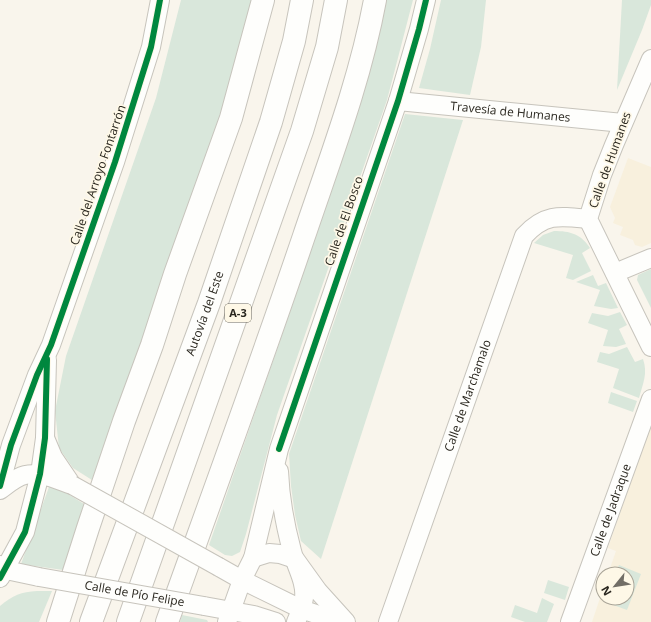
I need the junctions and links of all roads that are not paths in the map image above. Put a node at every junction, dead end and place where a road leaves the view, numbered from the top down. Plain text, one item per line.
1 (160, 0) edge
2 (263, 0) edge
3 (302, 0) edge
4 (336, 0) edge
5 (375, 0) edge
6 (426, 0) edge
7 (651, 59) edge
8 (398, 101) junction
9 (622, 123) junction
10 (588, 219) junction
11 (651, 258) edge
12 (615, 273) junction
13 (651, 347) edge
14 (47, 356) junction
15 (651, 399) edge
16 (44, 438) junction
17 (279, 449) junction
18 (40, 474) junction
19 (72, 485) junction
20 (0, 486) edge
21 (0, 490) edge
22 (88, 528) junction
23 (253, 558) junction
24 (295, 560) junction
25 (2, 571) edge
26 (39, 576) junction
27 (242, 580) junction
28 (0, 588) edge
29 (229, 616) edge
30 (299, 616) edge
31 (50, 622) edge
32 (58, 622) edge
33 (91, 622) edge
34 (128, 622) edge
35 (167, 622) edge
36 (276, 622) edge
37 (340, 622) edge
38 (346, 622) edge
39 (388, 622) edge
40 (570, 622) edge

1 - 14 street, Calle del Arroyo Fontarrón
2 - 22 highway
3 - 33 highway, Autovía del Este / A-3
4 - 34 highway, A-3
5 - 35 highway
6 - 8 street, Calle de El Bosco
7 - 9 street, Calle de Humanes
8 - 9 street, Travesía de Humanes
8 - 17 street, Calle de El Bosco
9 - 10 street, Calle de Humanes
10 - 12 street, Calle de Humanes
10 - 39 street, Calle de Marchamalo
11 - 12 street
12 - 13 street, Calle de Humanes
14 - 16 street, Calle del Arroyo Fontarrón
14 - 20 street, Calle del Arroyo Fontarrón
15 - 40 street, Calle de Jadraque
16 - 18 street, Calle del Arroyo Fontarrón
16 - 19 street, Calle del Arroyo Fontarrón
17 - 23 street, Calle de El Bosco
17 - 24 street, Calle de El Bosco
18 - 19 street
18 - 21 street
18 - 25 street, Calle del Arroyo Fontarrón
19 - 27 street, bridge
22 - 31 highway
22 - 32 highway
23 - 24 street
23 - 27 street
24 - 30 street
24 - 38 street
25 - 26 street, Calle del Arroyo Fontarrón
26 - 28 street
26 - 29 street, Calle de Pío Felipe, bridge
27 - 29 street
27 - 30 street
29 - 36 street, Calle de Pío Felipe
30 - 37 street

